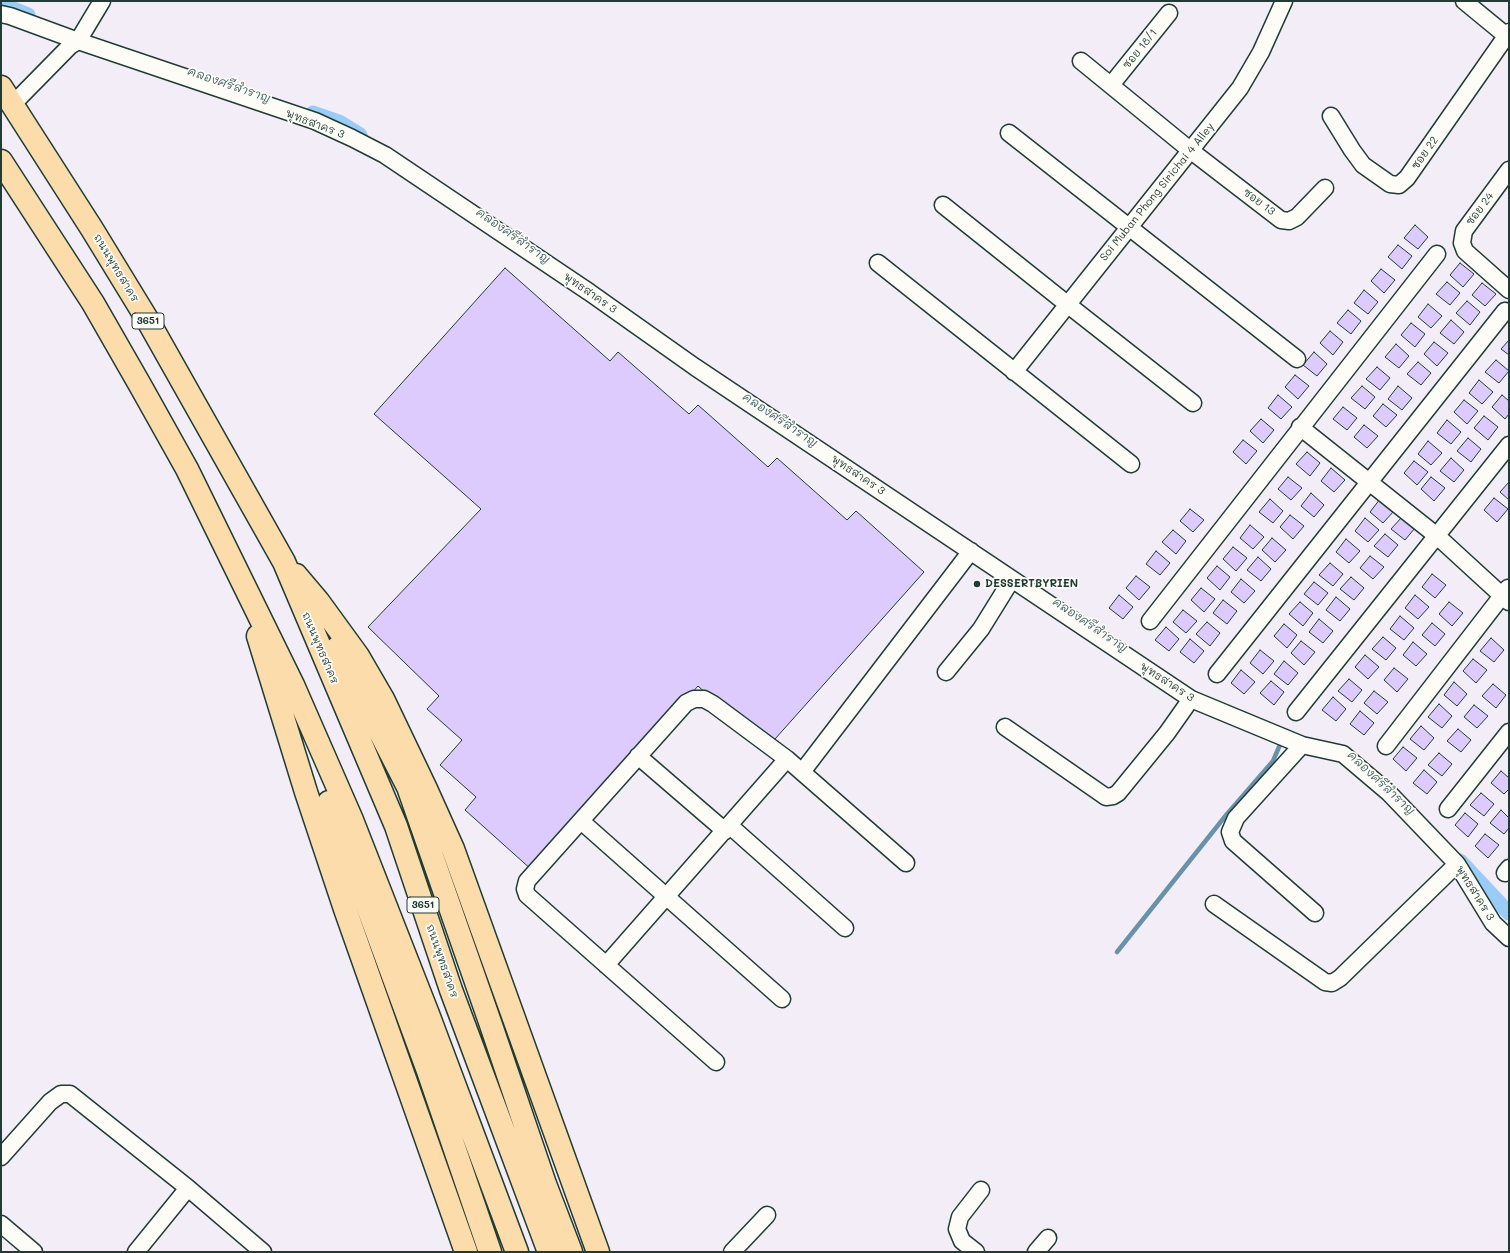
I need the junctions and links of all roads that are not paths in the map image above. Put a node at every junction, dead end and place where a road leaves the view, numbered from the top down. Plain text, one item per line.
1 (1283, 1) edge
2 (1464, 1) edge
3 (99, 5) edge
4 (1169, 13) dead end
5 (1, 14) edge
6 (1508, 35) edge
7 (78, 40) junction
8 (1081, 61) dead end
9 (1110, 85) junction
10 (1, 87) edge
11 (13, 104) junction
12 (1331, 116) dead end
13 (1009, 133) dead end
14 (1190, 150) junction
15 (1, 160) edge
16 (1509, 170) edge
17 (1325, 188) dead end
18 (943, 205) dead end
19 (1128, 228) junction
20 (1437, 254) dead end
21 (878, 263) dead end
22 (1509, 290) edge
23 (1067, 304) junction
24 (1505, 311) dead end
25 (1297, 359) dead end
26 (1014, 372) junction
27 (1193, 403) dead end
28 (1300, 427) junction
29 (1509, 445) edge
30 (1131, 464) dead end
31 (1370, 482) junction
32 (1437, 536) junction
33 (971, 551) junction
34 (284, 562) junction
35 (242, 579) junction
36 (1012, 579) junction
37 (1507, 595) edge
38 (1150, 621) dead end
39 (946, 672) dead end
40 (1217, 674) dead end
41 (1191, 699) junction
42 (1296, 712) dead end
43 (1005, 726) dead end
44 (1509, 732) edge
45 (1302, 745) junction
46 (1386, 746) dead end
47 (638, 756) junction
48 (787, 759) junction
49 (802, 772) junction
50 (1448, 809) dead end
51 (581, 821) junction
52 (727, 828) junction
53 (906, 863) dead end
54 (1457, 864) junction
55 (667, 896) junction
56 (1214, 904) dead end
57 (1315, 913) dead end
58 (845, 928) dead end
59 (1509, 938) edge
60 (606, 965) junction
61 (782, 999) dead end
62 (716, 1062) dead end
63 (1, 1157) edge
64 (188, 1188) junction
65 (981, 1190) dead end
66 (767, 1215) dead end
67 (1, 1224) edge
68 (1048, 1238) dead end
69 (34, 1252) edge
70 (136, 1252) edge
71 (263, 1252) edge
72 (466, 1252) edge
73 (490, 1252) edge
74 (517, 1252) edge
75 (550, 1252) edge
76 (571, 1252) edge
77 (598, 1252) edge
78 (732, 1252) edge
79 (976, 1252) edge
80 (1036, 1252) edge

1 - 14 street, Soi Muban Phong Sirichai 4 Alley
2 - 6 street
3 - 7 street
4 - 9 street, ซอย 18/1
5 - 7 street, พุทธสาคร 3
6 - 12 street, ซอย 22
7 - 11 street
7 - 33 street, พุทธสาคร 3
8 - 9 street, ซอย 13
9 - 14 street, ซอย 13
10 - 11 main road, ถนนพุทธสาคร / 3651
11 - 34 main road, ถนนพุทธสาคร / 3651
13 - 19 street
14 - 17 street, ซอย 13
14 - 19 street, Soi Muban Phong Sirichai 4 Alley
15 - 35 main road
16 - 22 street, ซอย 24
18 - 23 street
19 - 23 street, Soi Muban Phong Sirichai 4 Alley
19 - 25 street
20 - 28 street
21 - 26 street
23 - 26 street, Soi Muban Phong Sirichai 4 Alley
23 - 27 street
24 - 31 street
26 - 30 street
28 - 31 street
28 - 38 street
29 - 32 street
31 - 32 street
31 - 40 street
32 - 37 street
32 - 42 street
33 - 36 street, พุทธสาคร 3
33 - 49 street
34 - 75 main road, ถนนพุทธสาคร / 3651
34 - 76 main road
34 - 77 main road
35 - 72 main road
35 - 73 main road
35 - 74 main road
36 - 39 street
36 - 41 street, พุทธสาคร 3
37 - 46 street
41 - 43 street
41 - 45 street, พุทธสาคร 3
44 - 50 street
45 - 54 street, พุทธสาคร 3
45 - 57 street
47 - 48 street
47 - 51 street
47 - 52 street
48 - 49 street
48 - 52 street
49 - 53 street
51 - 55 street
51 - 60 street
52 - 55 street
52 - 58 street
54 - 56 street
54 - 59 street, พุทธสาคร 3
55 - 60 street
55 - 61 street
60 - 62 street
63 - 64 street
64 - 70 street
64 - 71 street
65 - 79 street
66 - 78 street
67 - 69 street
68 - 80 street

